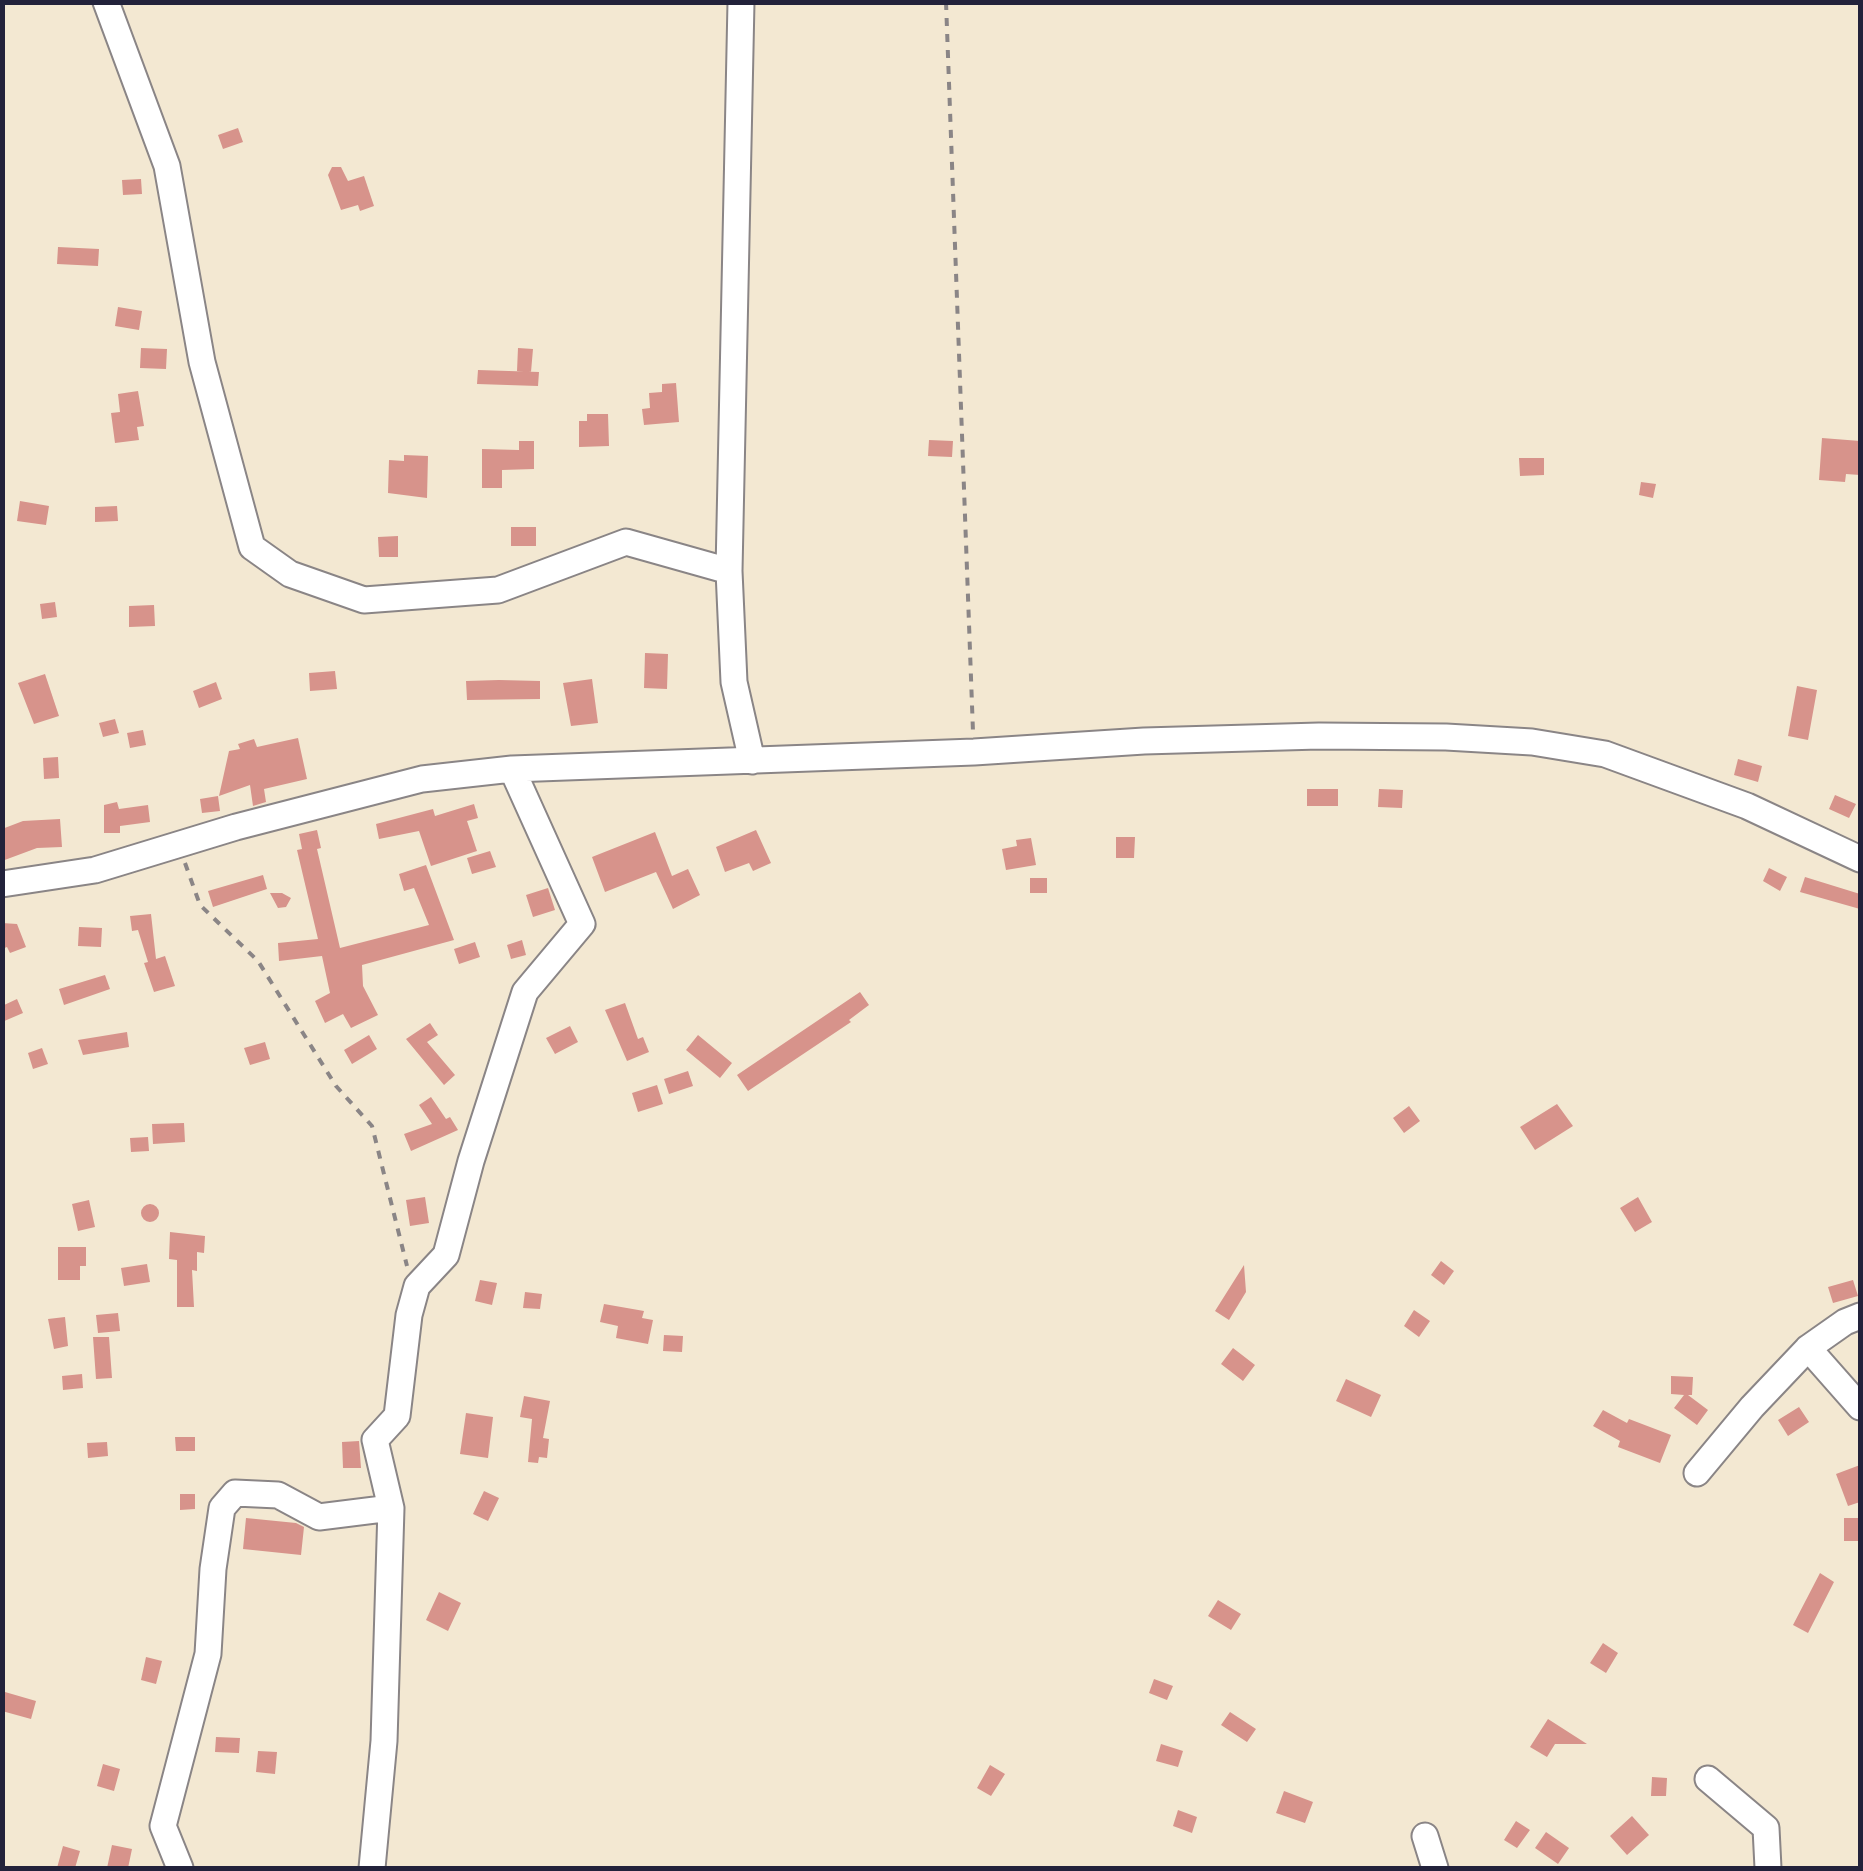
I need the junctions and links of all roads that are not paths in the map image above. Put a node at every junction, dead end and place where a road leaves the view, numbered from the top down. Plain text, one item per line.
1 (106, 2) edge
2 (741, 2) edge
3 (729, 571) junction
4 (752, 762) junction
5 (512, 770) junction
6 (1860, 858) edge
7 (14, 883) edge
8 (2, 897) edge
9 (1860, 1316) edge
10 (1808, 1348) junction
11 (1860, 1406) edge
12 (1697, 1473) dead end
13 (391, 1508) junction
14 (1708, 1779) dead end
15 (1425, 1836) dead end
16 (180, 1868) edge
17 (372, 1868) edge
18 (1435, 1868) edge
19 (1768, 1868) edge

1 - 3 street
2 - 3 street
3 - 4 street
4 - 5 street
4 - 6 street
5 - 7 street
5 - 13 street
7 - 8 street
9 - 10 street
10 - 11 street
10 - 12 street
13 - 16 street
13 - 17 street
14 - 19 street
15 - 18 street

